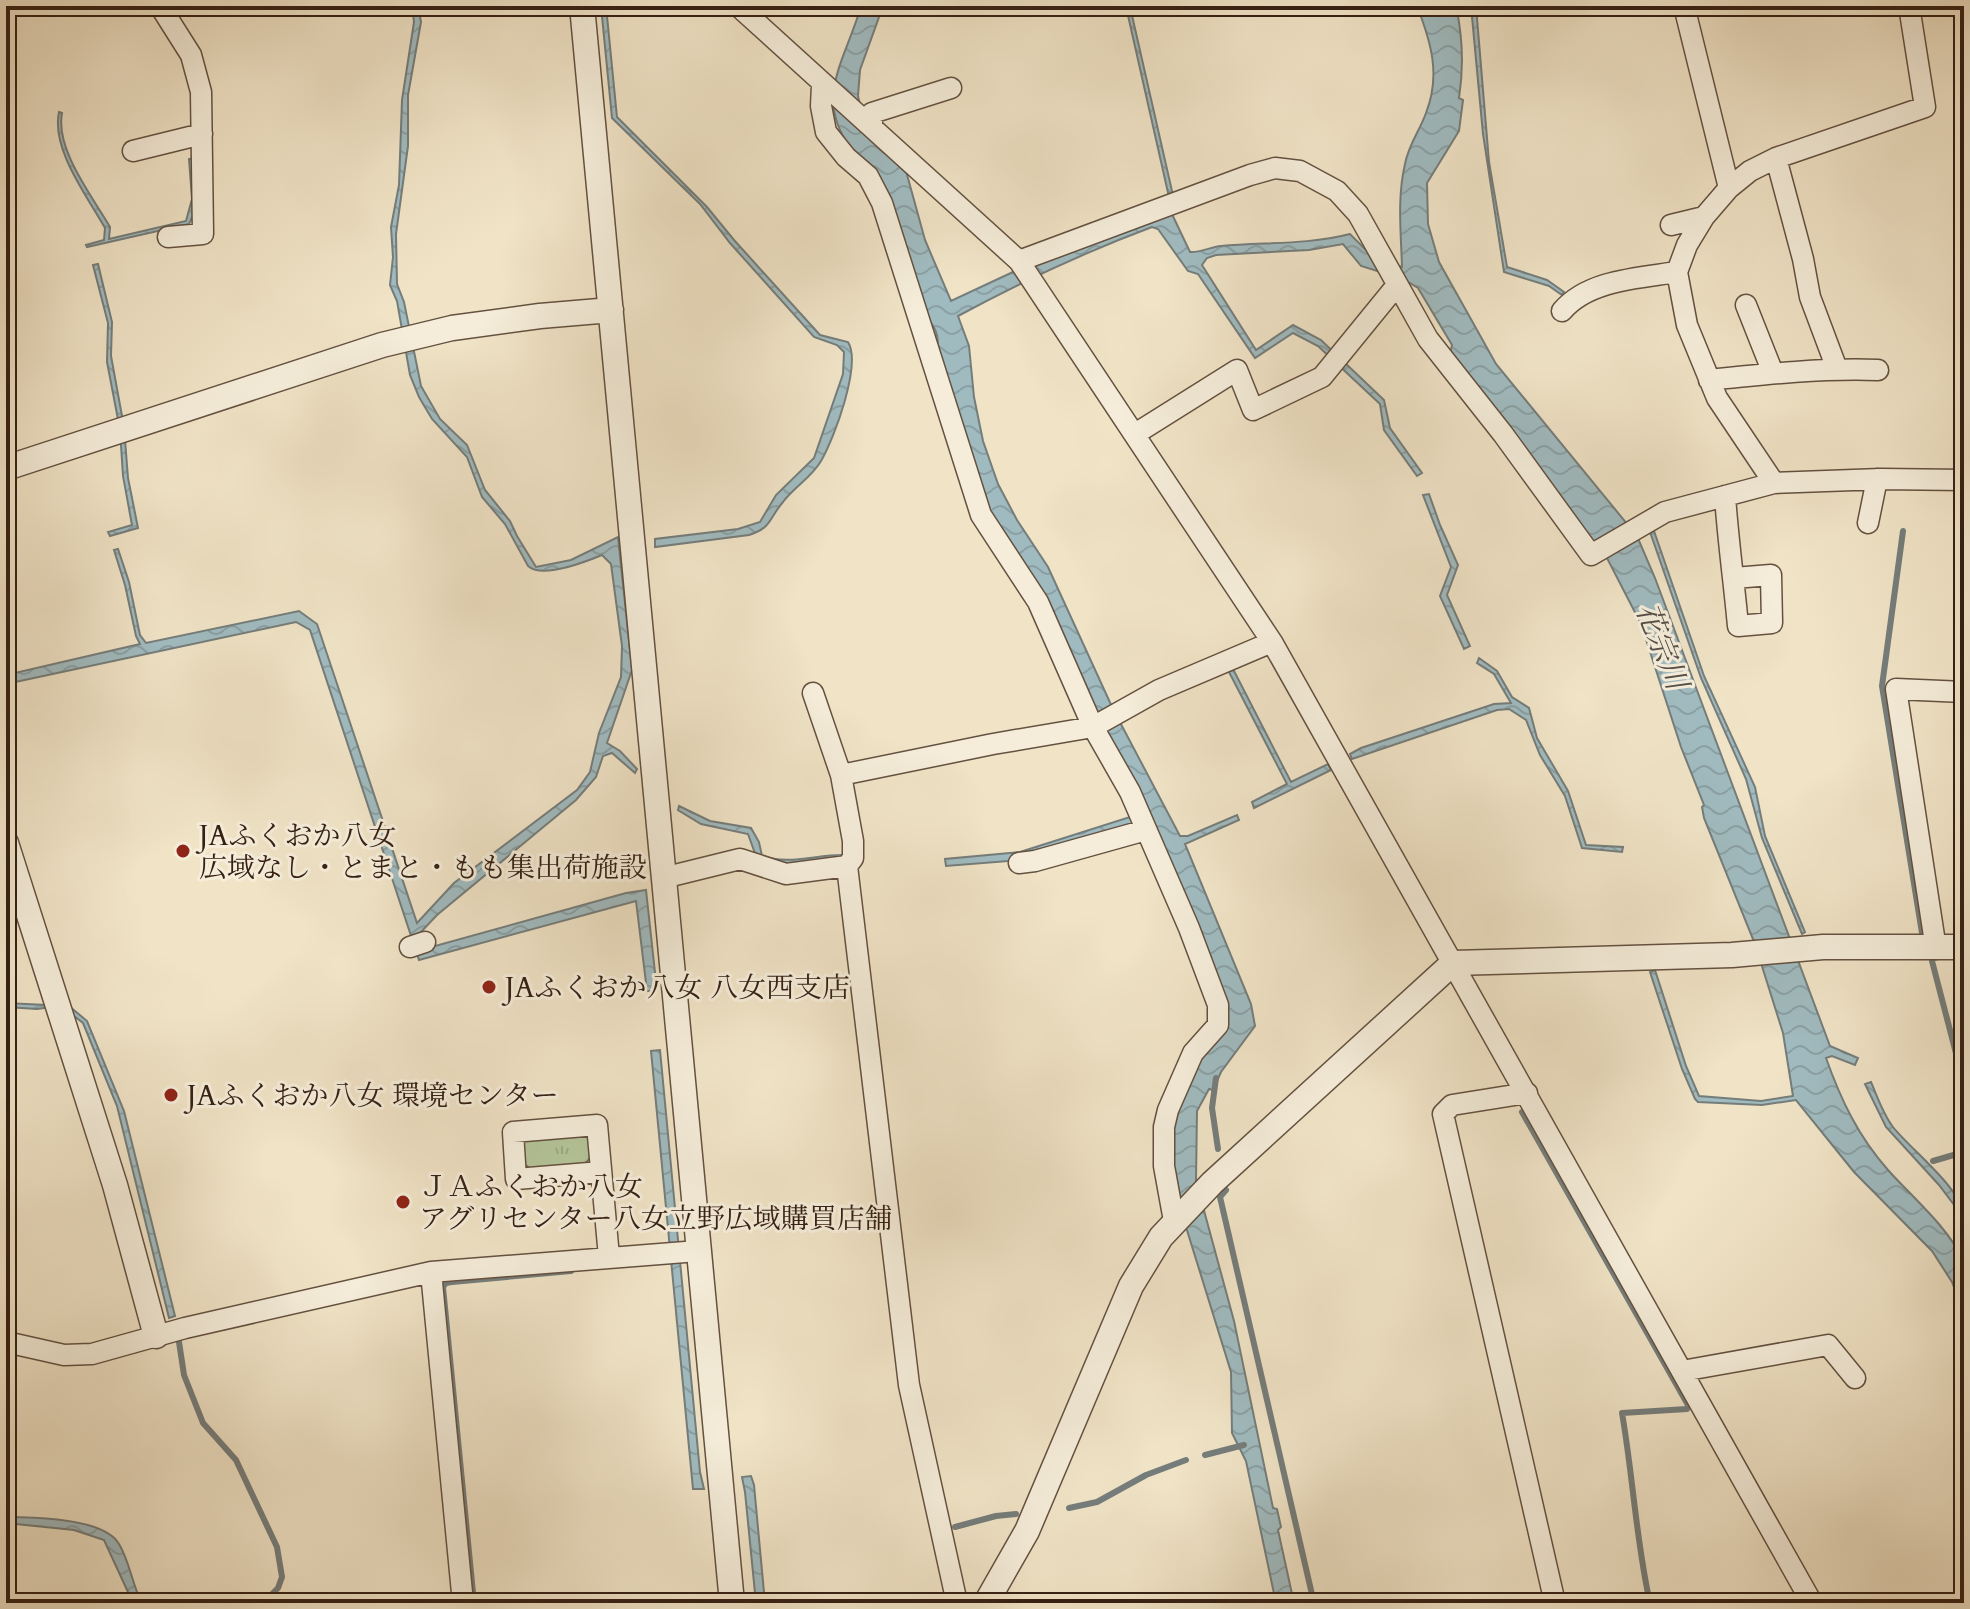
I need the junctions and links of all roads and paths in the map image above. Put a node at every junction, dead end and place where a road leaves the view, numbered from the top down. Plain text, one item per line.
1 (160, 6) edge
2 (582, 6) edge
3 (738, 6) edge
4 (1684, 6) edge
5 (1909, 6) edge
6 (822, 85) junction
7 (951, 88) dead end
8 (869, 124) junction
9 (193, 136) junction
10 (133, 151) dead end
11 (1776, 158) junction
12 (1729, 188) junction
13 (1704, 217) junction
14 (1671, 225) dead end
15 (168, 237) dead end
16 (1019, 261) junction
17 (1677, 272) junction
18 (1397, 285) junction
19 (1746, 305) dead end
20 (611, 310) junction
21 (1562, 311) dead end
22 (1837, 369) junction
23 (1878, 370) dead end
24 (1773, 373) junction
25 (1709, 380) junction
26 (1135, 434) junction
27 (6, 468) edge
28 (1877, 479) junction
29 (1964, 480) edge
30 (1774, 483) junction
31 (1725, 496) junction
32 (1868, 523) dead end
33 (1734, 578) dead end
34 (1272, 642) junction
35 (1964, 692) edge
36 (813, 693) dead end
37 (1093, 727) junction
38 (841, 775) junction
39 (1146, 830) junction
40 (6, 843) edge
41 (1019, 863) dead end
42 (847, 866) junction
43 (663, 878) junction
44 (1964, 947) edge
45 (1936, 949) junction
46 (1453, 963) junction
47 (1527, 1093) junction
48 (601, 1172) junction
49 (1174, 1221) junction
50 (698, 1251) junction
51 (609, 1257) junction
52 (431, 1272) junction
53 (156, 1336) junction
54 (6, 1342) edge
55 (1682, 1371) junction
56 (1855, 1378) dead end
57 (463, 1603) edge
58 (732, 1603) edge
59 (957, 1603) edge
60 (986, 1603) edge
61 (1555, 1603) edge
62 (1812, 1603) edge

1 - 9 street
2 - 20 street
3 - 6 street
4 - 12 street
5 - 11 street
6 - 8 street
6 - 37 street
7 - 8 street
8 - 16 street
9 - 10 street
9 - 15 street
11 - 12 street
11 - 22 street
12 - 13 street
13 - 14 street
13 - 17 street
16 - 18 street
16 - 26 street
17 - 21 street
17 - 25 street
18 - 26 street
18 - 31 street
19 - 24 street
20 - 27 street
20 - 43 street
22 - 23 street
22 - 24 street
24 - 25 street
25 - 30 street
26 - 34 street
28 - 29 street
28 - 30 street
28 - 32 street
30 - 31 street
31 - 33 street
34 - 37 street
34 - 46 street
35 - 45 street
36 - 38 street
37 - 38 street
37 - 39 street
38 - 42 street
39 - 41 street
39 - 49 street
40 - 53 street
42 - 43 street
42 - 59 street
43 - 50 street
44 - 45 street
45 - 46 street
46 - 47 street
46 - 49 street
47 - 55 street
47 - 61 street
48 - 48 street
48 - 51 street
49 - 60 street
50 - 51 street
50 - 58 street
51 - 52 street
52 - 53 street
52 - 57 street
53 - 54 street
55 - 56 street
55 - 62 street

